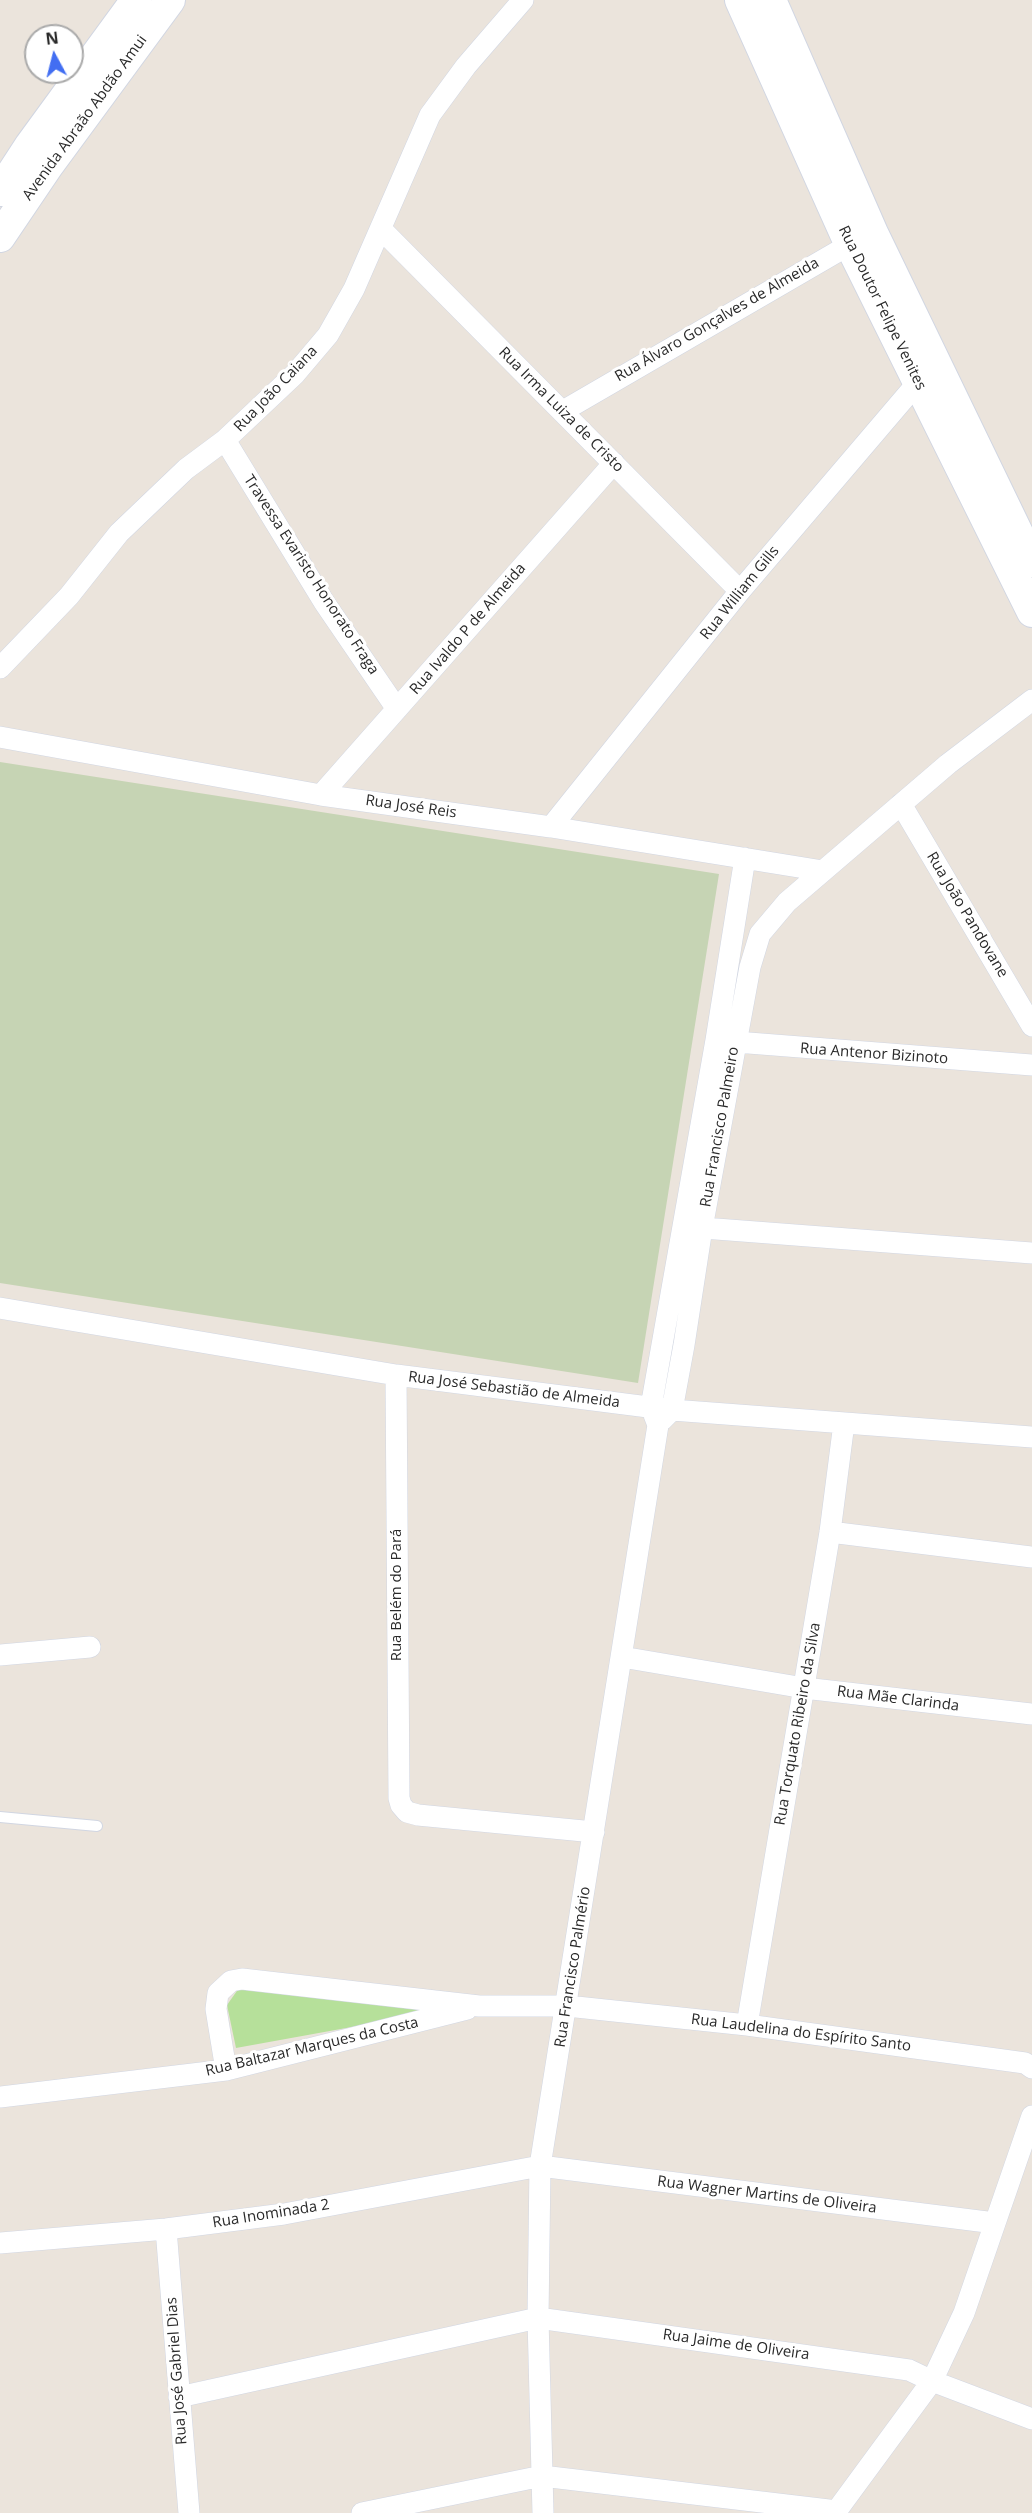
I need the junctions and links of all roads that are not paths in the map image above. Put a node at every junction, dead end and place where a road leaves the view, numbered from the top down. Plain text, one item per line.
1 (136, 0) edge
2 (170, 0) edge
3 (523, 0) edge
4 (740, 0) edge
5 (771, 0) edge
6 (0, 191) edge
7 (381, 229) junction
8 (0, 237) edge
9 (861, 238) junction
10 (926, 372) junction
11 (563, 411) junction
12 (225, 440) junction
13 (614, 463) junction
14 (1032, 562) edge
15 (740, 591) junction
16 (1032, 612) edge
17 (0, 668) edge
18 (1032, 700) edge
19 (397, 709) junction
20 (0, 737) edge
21 (321, 795) junction
22 (901, 804) junction
23 (551, 827) junction
24 (746, 858) junction
25 (823, 871) junction
26 (735, 927) junction
27 (760, 934) junction
28 (1032, 1026) edge
29 (726, 1042) junction
30 (1032, 1065) edge
31 (693, 1227) junction
32 (1032, 1253) edge
33 (0, 1308) edge
34 (396, 1374) junction
35 (660, 1414) junction
36 (844, 1423) junction
37 (1032, 1437) edge
38 (830, 1532) junction
39 (1032, 1557) edge
40 (90, 1647) dead end
41 (0, 1655) edge
42 (622, 1657) junction
43 (804, 1688) junction
44 (1032, 1714) edge
45 (0, 1817) edge
46 (97, 1826) dead end
47 (594, 1832) junction
48 (479, 2006) junction
49 (567, 2006) junction
50 (747, 2025) junction
51 (1032, 2068) edge
52 (226, 2070) junction
53 (0, 2097) edge
54 (1032, 2116) edge
55 (540, 2166) junction
56 (995, 2223) junction
57 (166, 2229) junction
58 (0, 2243) edge
59 (538, 2318) junction
60 (932, 2381) junction
61 (179, 2397) junction
62 (1032, 2419) edge
63 (542, 2476) junction
64 (836, 2512) edge
65 (189, 2513) edge
66 (362, 2513) edge
67 (543, 2513) edge

1 - 6 street, Avenida Abraão Abdão Amui
2 - 8 street, Avenida Abraão Abdão Amui
3 - 7 street, Rua João Caiana
4 - 9 street, Rua Doutor Felipe Venites
5 - 9 street, Rua Doutor Felipe Venites
7 - 11 street, Rua Irma Luiza de Cristo
7 - 12 street, Rua João Caiana
9 - 10 street, Rua Doutor Felipe Venites
9 - 11 street, Rua Álvaro Gonçalves de Almeida
10 - 14 street, Rua Doutor Felipe Venites
10 - 15 street, Rua William Gills
10 - 16 street, Rua Doutor Felipe Venites
11 - 13 street, Rua Irma Luiza de Cristo
12 - 17 street, Rua João Caiana
12 - 19 street, Travessa Evaristo Honorato Fraga
13 - 15 street, Rua Irma Luiza de Cristo
13 - 19 street, Rua Ivaldo P de Almeida
15 - 23 street, Rua William Gills
18 - 22 street, Rua Francisco Palmeiro
19 - 21 street, Rua Ivaldo P de Almeida
20 - 21 street, Rua José Reis
21 - 23 street, Rua José Reis
22 - 25 street, Rua Francisco Palmeiro
22 - 28 street, Rua João Pandovane
23 - 24 street, Rua José Reis
24 - 25 street, Rua José Reis
24 - 26 street, Rua Francisco Palmeiro
25 - 27 street, Rua Francisco Palmeiro
26 - 27 street
26 - 29 street, Rua Francisco Palmeiro
27 - 29 street, Rua Francisco Palmeiro
29 - 30 street, Rua Antenor Bizinoto
29 - 31 street, Rua Francisco Palmeiro
31 - 32 street
31 - 35 street, Rua Francisco Palmeiro
33 - 34 street, Rua José Sebastião de Almeida
34 - 35 street, Rua José Sebastião de Almeida
34 - 47 street, Rua Belém do Pará
35 - 36 street, Rua José Sebastião de Almeida
35 - 42 street, Rua Francisco Palmério
36 - 37 street, Rua José Sebastião de Almeida
36 - 38 street, Rua Torquato Ribeiro da Silva
38 - 39 street
38 - 43 street, Rua Torquato Ribeiro da Silva
40 - 41 street
42 - 43 street, Rua Mãe Clarinda
42 - 47 street, Rua Francisco Palmério
43 - 44 street, Rua Mãe Clarinda
43 - 50 street, Rua Torquato Ribeiro da Silva
45 - 46 lane
47 - 49 street, Rua Francisco Palmério
48 - 49 street, Rua Laudelina do Espírito Santo
48 - 52 street, Rua Baltazar Marques da Costa
48 - 52 street
49 - 50 street, Rua Laudelina do Espírito Santo
49 - 55 street, Rua Francisco Palmério
50 - 51 street, Rua Laudelina do Espírito Santo
52 - 53 street, Rua Baltazar Marques da Costa
54 - 56 street
55 - 56 street, Rua Wagner Martins de Oliveira
55 - 57 street, Rua Inominada 2
55 - 59 street, Rua Francisco Palmério
56 - 60 street
57 - 58 street, Rua Inominada 2
57 - 61 street, Rua José Gabriel Dias
59 - 60 street, Rua Jaime de Oliveira
59 - 61 street
59 - 63 street, Rua Francisco Palmério
60 - 62 street, Rua Jaime de Oliveira
60 - 64 street
61 - 65 street, Rua José Gabriel Dias
63 - 64 street
63 - 66 street
63 - 67 street, Rua Francisco Palmério

